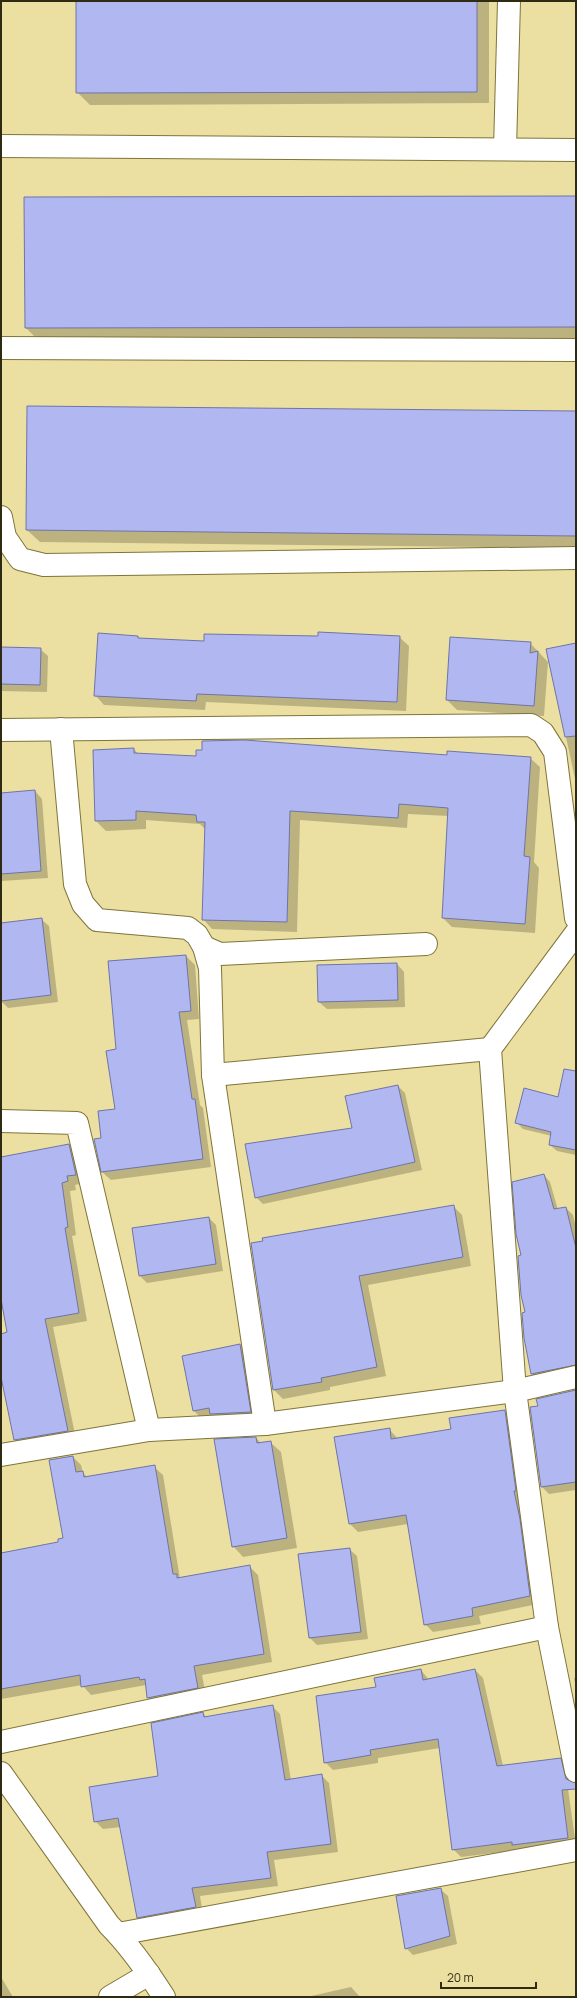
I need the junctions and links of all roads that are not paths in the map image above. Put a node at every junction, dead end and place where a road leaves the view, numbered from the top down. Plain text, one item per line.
1 (509, 1) edge
2 (1, 146) edge
3 (505, 149) junction
4 (576, 150) edge
5 (1, 348) edge
6 (576, 350) edge
7 (1, 517) edge
8 (576, 558) edge
9 (61, 729) junction
10 (1, 730) edge
11 (576, 918) edge
12 (576, 933) edge
13 (426, 944) dead end
14 (204, 947) junction
15 (490, 1049) junction
16 (213, 1075) junction
17 (1, 1121) edge
18 (576, 1377) edge
19 (516, 1391) junction
20 (264, 1424) junction
21 (149, 1430) junction
22 (1, 1455) edge
23 (547, 1627) junction
24 (1, 1742) edge
25 (576, 1771) edge
26 (1, 1773) edge
27 (576, 1850) edge
28 (118, 1934) junction
29 (149, 1974) junction
30 (110, 1997) edge
31 (164, 1997) edge

1 - 3 street
2 - 3 street
3 - 4 street
5 - 6 street
7 - 8 street
9 - 10 street
9 - 11 street
9 - 14 street
12 - 15 street
13 - 14 street
14 - 16 street
15 - 16 street
15 - 19 street
16 - 20 street
17 - 21 street
18 - 19 street
19 - 20 street
19 - 23 street
20 - 21 street
21 - 22 street
23 - 24 street
23 - 25 street
26 - 28 street
27 - 28 street
28 - 29 street
29 - 30 street
29 - 31 street

